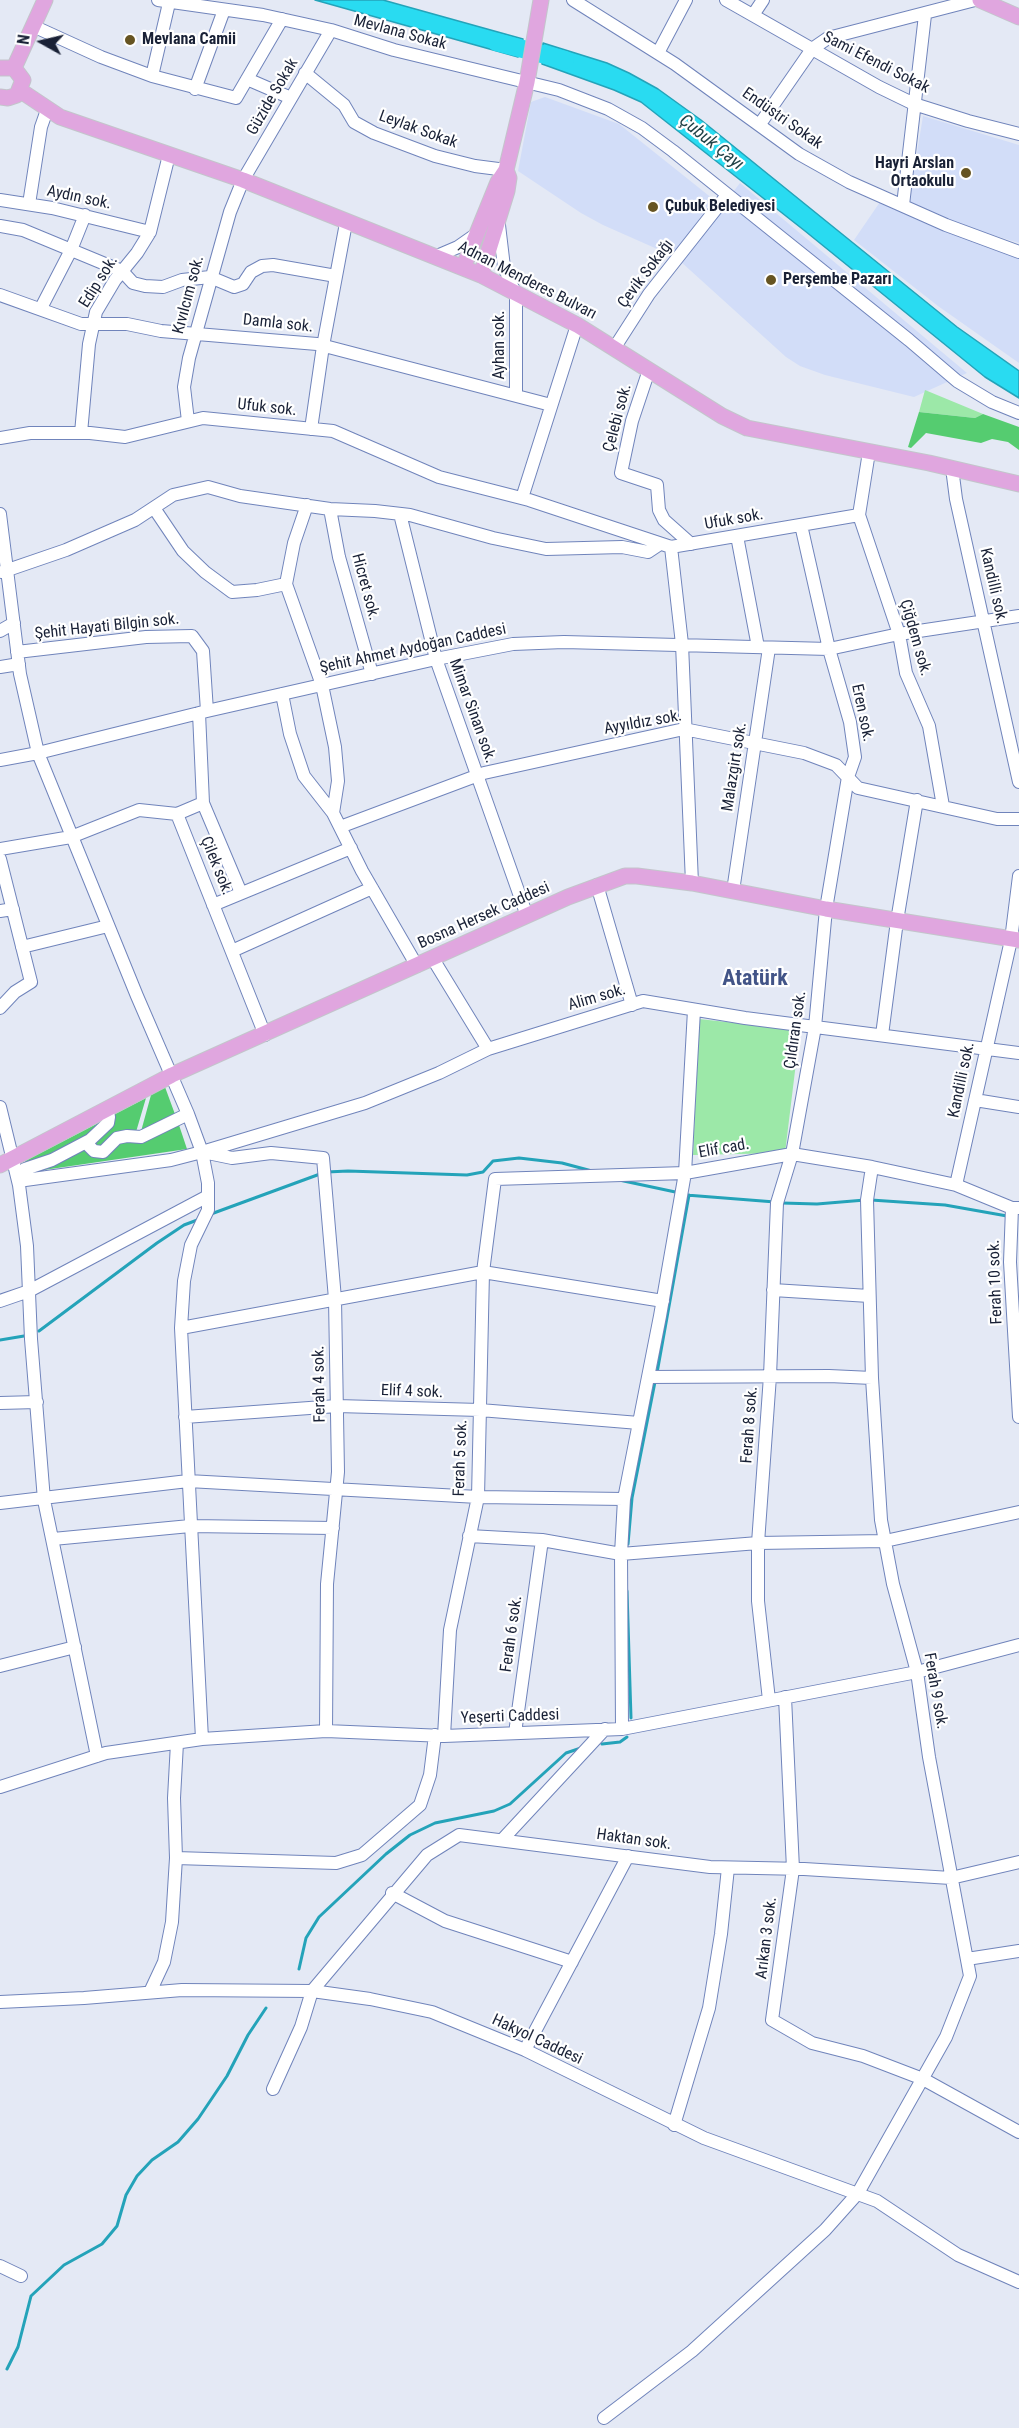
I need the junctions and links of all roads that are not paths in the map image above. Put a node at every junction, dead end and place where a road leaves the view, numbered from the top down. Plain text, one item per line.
1 (45, 0) edge
2 (541, 0) edge
3 (573, 0) edge
4 (686, 0) edge
5 (726, 0) edge
6 (763, 0) edge
7 (975, 0) edge
8 (980, 0) edge
9 (163, 1) edge
10 (224, 10) junction
11 (753, 15) junction
12 (925, 15) junction
13 (1019, 17) edge
14 (282, 19) junction
15 (33, 26) junction
16 (331, 30) junction
17 (812, 48) junction
18 (658, 53) junction
19 (7, 68) edge
20 (305, 73) junction
21 (152, 76) junction
22 (247, 79) junction
23 (527, 82) junction
24 (195, 89) junction
25 (21, 91) junction
26 (0, 97) edge
27 (291, 98) junction
28 (914, 104) junction
29 (47, 110) junction
30 (760, 124) junction
31 (1019, 134) edge
32 (169, 155) junction
33 (506, 170) junction
34 (243, 180) junction
35 (727, 195) junction
36 (0, 200) edge
37 (29, 204) junction
38 (903, 206) junction
39 (85, 215) junction
40 (498, 222) junction
41 (346, 223) junction
42 (0, 226) edge
43 (150, 232) junction
44 (478, 233) junction
45 (72, 250) junction
46 (1019, 252) edge
47 (437, 256) junction
48 (464, 268) junction
49 (122, 271) junction
50 (481, 275) junction
51 (336, 276) junction
52 (210, 278) junction
53 (0, 295) edge
54 (516, 295) junction
55 (41, 308) junction
56 (93, 324) junction
57 (577, 325) junction
58 (195, 334) junction
59 (323, 346) junction
60 (615, 347) junction
61 (649, 370) junction
62 (516, 395) junction
63 (551, 405) junction
64 (1019, 413) edge
65 (188, 421) junction
66 (311, 429) junction
67 (81, 433) junction
68 (0, 438) edge
69 (869, 452) junction
70 (952, 468) junction
71 (1019, 484) edge
72 (522, 498) junction
73 (307, 506) junction
74 (154, 508) junction
75 (330, 509) junction
76 (0, 514) edge
77 (400, 514) junction
78 (860, 515) junction
79 (801, 525) junction
80 (736, 536) junction
81 (690, 544) junction
82 (665, 546) junction
83 (4, 572) edge
84 (286, 584) junction
85 (1019, 616) edge
86 (984, 621) junction
87 (14, 623) junction
88 (0, 631) edge
89 (898, 634) junction
90 (682, 644) junction
91 (764, 648) junction
92 (829, 649) junction
93 (18, 658) junction
94 (436, 659) junction
95 (0, 668) edge
96 (372, 674) junction
97 (322, 685) junction
98 (282, 694) junction
99 (203, 712) junction
100 (684, 729) junction
101 (755, 743) junction
102 (38, 753) junction
103 (0, 760) edge
104 (477, 776) junction
105 (848, 777) junction
106 (1019, 782) edge
107 (917, 800) junction
108 (203, 803) junction
109 (943, 806) junction
110 (333, 813) junction
111 (177, 814) junction
112 (1019, 819) edge
113 (340, 827) junction
114 (71, 837) junction
115 (351, 848) junction
116 (0, 849) edge
117 (0, 859) edge
118 (1019, 876) edge
119 (693, 883) junction
120 (597, 885) junction
121 (372, 888) junction
122 (733, 891) junction
123 (241, 893) junction
124 (213, 905) junction
125 (826, 909) junction
126 (6, 910) edge
127 (527, 916) junction
128 (897, 921) junction
129 (108, 926) junction
130 (1015, 940) edge
131 (22, 947) junction
132 (232, 951) junction
133 (433, 958) junction
134 (417, 966) junction
135 (632, 1005) junction
136 (0, 1008) edge
137 (694, 1010) junction
138 (815, 1027) junction
139 (265, 1035) junction
140 (882, 1035) junction
141 (986, 1047) junction
142 (488, 1050) junction
143 (1019, 1053) edge
144 (172, 1075) junction
145 (975, 1100) junction
146 (0, 1107) edge
147 (1019, 1107) edge
148 (107, 1109) junction
149 (188, 1114) junction
150 (86, 1143) junction
151 (202, 1152) junction
152 (792, 1154) junction
153 (7, 1161) edge
154 (872, 1167) junction
155 (685, 1173) junction
156 (495, 1179) joint
157 (22, 1180) junction
158 (956, 1185) junction
159 (208, 1196) junction
160 (1016, 1208) edge
161 (1015, 1231) edge
162 (483, 1272) junction
163 (773, 1290) junction
164 (29, 1291) junction
165 (869, 1296) junction
166 (335, 1299) junction
167 (0, 1301) edge
168 (663, 1301) junction
169 (181, 1328) junction
170 (1017, 1337) edge
171 (770, 1376) junction
172 (648, 1377) junction
173 (872, 1378) junction
174 (37, 1402) junction
175 (0, 1403) edge
176 (337, 1406) junction
177 (480, 1410) junction
178 (1019, 1416) edge
179 (185, 1417) junction
180 (639, 1423) junction
181 (188, 1481) junction
182 (337, 1489) junction
183 (478, 1497) junction
184 (624, 1499) junction
185 (44, 1500) junction
186 (0, 1503) edge
187 (1019, 1512) edge
188 (190, 1526) junction
189 (333, 1528) junction
190 (469, 1536) junction
191 (52, 1539) junction
192 (542, 1540) junction
193 (885, 1541) junction
194 (758, 1543) junction
195 (621, 1554) junction
196 (1019, 1645) edge
197 (75, 1647) junction
198 (0, 1666) edge
199 (917, 1672) junction
200 (785, 1697) junction
201 (769, 1700) junction
202 (605, 1729) junction
203 (622, 1729) junction
204 (326, 1731) junction
205 (515, 1733) junction
206 (440, 1735) junction
207 (202, 1739) junction
208 (177, 1743) junction
209 (97, 1756) junction
210 (0, 1787) edge
211 (502, 1840) junction
212 (628, 1856) junction
213 (176, 1858) junction
214 (1019, 1862) edge
215 (728, 1868) junction
216 (793, 1869) junction
217 (951, 1878) junction
218 (392, 1893) junction
219 (1019, 1951) edge
220 (967, 1959) junction
221 (572, 1962) junction
222 (312, 1991) junction
223 (150, 1992) junction
224 (0, 2002) edge
225 (525, 2050) junction
226 (922, 2079) junction
227 (273, 2089) dead end
228 (675, 2125) junction
229 (1019, 2132) edge
230 (858, 2193) junction
231 (0, 2266) edge
232 (21, 2276) dead end
233 (1019, 2282) edge
234 (604, 2418) dead end

1 - 15 main road
2 - 23 main road
3 - 18 street, Endüstri Sokak
4 - 18 street
5 - 11 street, Sami Efendi Sokak
6 - 11 street
7 - 12 street
8 - 13 main road
9 - 10 street, Mevlana Sokak
9 - 21 street
10 - 14 street, Mevlana Sokak
10 - 24 street
11 - 17 street, Sami Efendi Sokak
12 - 17 street
12 - 28 street
14 - 16 street, Mevlana Sokak
14 - 22 street
15 - 19 main road
15 - 21 street
16 - 20 street, Güzide Sokak
16 - 23 street, Mevlana Sokak
17 - 28 street, Sami Efendi Sokak
17 - 30 street
18 - 30 street, Endüstri Sokak
19 - 25 main road
20 - 27 street, Güzide Sokak
20 - 33 street, Leylak Sokak
21 - 24 street
22 - 24 street
22 - 27 street
23 - 33 main road
23 - 35 street, Mevlana Sokak
25 - 26 main road
25 - 29 main road, Adnan Menderes Bulvarı
27 - 34 street, Güzide Sokak
28 - 31 street, Sami Efendi Sokak
28 - 38 street
29 - 32 main road, Adnan Menderes Bulvarı
29 - 37 street
30 - 38 street, Endüstri Sokak
32 - 34 main road, Adnan Menderes Bulvarı
32 - 43 street, Edip sok.
33 - 40 main road
33 - 44 main road
34 - 41 main road, Adnan Menderes Bulvarı
34 - 52 street, Kıvılcım sok.
35 - 60 street, Çevik Sokağı
35 - 64 street, Mevlana Sokak
36 - 37 street, Aydın sok.
37 - 39 street, Aydın sok.
38 - 46 street, Endüstri Sokak
39 - 43 street, Aydın sok.
39 - 45 street
40 - 50 main road
40 - 54 street
41 - 47 main road, Adnan Menderes Bulvarı
41 - 51 street
42 - 45 street
43 - 49 street, Edip sok.
44 - 47 street
44 - 48 main road
45 - 49 street
45 - 55 street
47 - 48 main road, Adnan Menderes Bulvarı
48 - 50 main road, Adnan Menderes Bulvarı
49 - 52 street
49 - 56 street, Edip sok.
50 - 54 main road, Adnan Menderes Bulvarı
51 - 52 street
51 - 59 street
52 - 58 street, Kıvılcım sok.
53 - 55 street, Damla sok.
54 - 57 main road, Adnan Menderes Bulvarı
54 - 62 street, Ayhan sok.
55 - 56 street, Damla sok.
56 - 58 street, Damla sok.
56 - 67 street, Edip sok.
57 - 60 main road, Adnan Menderes Bulvarı
57 - 63 street
58 - 59 street, Damla sok.
58 - 65 street, Kıvılcım sok.
59 - 62 street, Damla sok.
59 - 66 street
60 - 61 main road, Adnan Menderes Bulvarı
61 - 69 main road, Adnan Menderes Bulvarı
61 - 81 street, Çelebi sok.
62 - 63 street, Damla sok.
63 - 72 street
65 - 66 street, Ufuk sok.
65 - 67 street, Ufuk sok.
66 - 72 street, Ufuk sok.
67 - 68 street, Ufuk sok.
69 - 70 main road, Adnan Menderes Bulvarı
69 - 78 street
70 - 71 main road, Adnan Menderes Bulvarı
70 - 86 street, Kandilli sok.
72 - 82 street, Ufuk sok.
73 - 74 street
73 - 75 street
73 - 84 street
74 - 83 street
74 - 84 street
75 - 77 street
75 - 96 street, Hicret sok.
76 - 83 street
77 - 82 street
77 - 94 street, Mimar Sinan sok.
78 - 79 street, Ufuk sok.
78 - 89 street, Çiğdem sok.
79 - 80 street, Ufuk sok.
79 - 92 street, Eren sok.
80 - 81 street, Ufuk sok.
80 - 91 street, Malazgirt sok.
81 - 82 street, Ufuk sok.
82 - 90 street
83 - 87 street
84 - 97 street
85 - 86 street, Şehit Ahmet Aydoğan Caddesi
86 - 89 street, Şehit Ahmet Aydoğan Caddesi
86 - 106 street, Kandilli sok.
87 - 88 street
87 - 93 street
89 - 92 street, Şehit Ahmet Aydoğan Caddesi
89 - 109 street, Çiğdem sok.
90 - 91 street, Şehit Ahmet Aydoğan Caddesi
90 - 94 street, Şehit Ahmet Aydoğan Caddesi
90 - 100 street
91 - 92 street, Şehit Ahmet Aydoğan Caddesi
91 - 101 street, Malazgirt sok.
92 - 105 street, Eren sok.
93 - 95 street
93 - 99 street, Şehit Hayati Bilgin sok.
93 - 102 street
94 - 96 street, Şehit Ahmet Aydoğan Caddesi
94 - 104 street, Mimar Sinan sok.
96 - 97 street, Şehit Ahmet Aydoğan Caddesi
97 - 98 street, Şehit Ahmet Aydoğan Caddesi
97 - 110 street
98 - 99 street, Şehit Ahmet Aydoğan Caddesi
98 - 110 street
99 - 102 street, Şehit Ahmet Aydoğan Caddesi
99 - 108 street
100 - 101 street, Ayyıldız sok.
100 - 104 street, Ayyıldız sok.
100 - 119 street
101 - 105 street, Ayyıldız sok.
101 - 122 street, Malazgirt sok.
102 - 103 street, Şehit Ahmet Aydoğan Caddesi
102 - 114 street
104 - 113 street, Ayyıldız sok.
104 - 127 street, Mimar Sinan sok.
105 - 107 street, Ayyıldız sok.
105 - 125 street, Eren sok.
107 - 109 street, Ayyıldız sok.
107 - 128 street
108 - 111 street
108 - 123 street
109 - 112 street, Ayyıldız sok.
110 - 113 street
111 - 114 street
111 - 124 street, Çilek sok.
113 - 115 street
114 - 116 street
114 - 129 street
115 - 121 street
115 - 123 street
117 - 126 street
118 - 130 street, Kandilli sok.
119 - 120 main road, Bosna Hersek Caddesi
119 - 122 main road, Bosna Hersek Caddesi
120 - 127 main road, Bosna Hersek Caddesi
120 - 135 street
121 - 132 street
121 - 134 street
122 - 125 main road, Bosna Hersek Caddesi
123 - 124 street
124 - 132 street, Çilek sok.
125 - 128 main road, Bosna Hersek Caddesi
125 - 138 street, Çıldıran sok.
126 - 131 street
127 - 133 main road, Bosna Hersek Caddesi
128 - 130 main road, Bosna Hersek Caddesi
128 - 140 street
129 - 131 street
129 - 144 street
130 - 141 street, Kandilli sok.
131 - 136 street
132 - 139 street, Çilek sok.
133 - 134 main road, Bosna Hersek Caddesi
133 - 142 street
134 - 139 main road, Bosna Hersek Caddesi
135 - 137 street, Alim sok.
135 - 142 street, Alim sok.
137 - 138 street, Alim sok.
137 - 155 street
138 - 140 street, Alim sok.
138 - 152 street, Çıldıran sok.
139 - 144 main road, Bosna Hersek Caddesi
140 - 141 street, Alim sok.
141 - 143 street, Alim sok.
141 - 145 street, Kandilli sok.
142 - 151 street, Alim sok.
144 - 148 main road, Bosna Hersek Caddesi
144 - 149 street
145 - 147 street
145 - 158 street, Kandilli sok.
146 - 153 street
148 - 150 street
148 - 153 main road, Bosna Hersek Caddesi
149 - 150 street
149 - 151 street
150 - 157 street
151 - 157 street, Alim sok.
151 - 159 street
151 - 166 street, Ferah 4 sok.
152 - 154 street, Elif cad.
152 - 155 street, Elif cad.
152 - 163 street, Ferah 8 sok.
153 - 157 street
154 - 158 street, Elif cad.
154 - 165 street, Ferah 9 sok.
155 - 156 street, Elif cad.
155 - 168 street
156 - 162 street, Ferah 5 sok.
157 - 164 street
158 - 160 street, Ferah 10 sok.
159 - 164 street
159 - 169 street
160 - 161 street, Ferah 10 sok.
161 - 170 street, Ferah 10 sok.
162 - 166 street
162 - 168 street
162 - 177 street, Ferah 5 sok.
163 - 165 street
163 - 171 street, Ferah 8 sok.
164 - 167 street
164 - 174 street
165 - 173 street, Ferah 9 sok.
166 - 169 street
166 - 176 street, Ferah 4 sok.
168 - 172 street
169 - 179 street
170 - 178 street, Ferah 10 sok.
171 - 172 street
171 - 173 street
171 - 194 street, Ferah 8 sok.
172 - 180 street
173 - 193 street, Ferah 9 sok.
174 - 175 street
174 - 185 street
176 - 177 street, Elif 4 sok.
176 - 179 street, Elif 4 sok.
176 - 182 street, Ferah 4 sok.
177 - 180 street, Elif 4 sok.
177 - 183 street, Ferah 5 sok.
179 - 181 street
180 - 184 street
181 - 182 street
181 - 185 street
181 - 188 street
182 - 183 street
182 - 189 street, Ferah 4 sok.
183 - 184 street
183 - 190 street, Ferah 5 sok.
184 - 195 street
185 - 186 street
185 - 191 street
187 - 193 street
188 - 189 street
188 - 191 street
188 - 207 street
189 - 204 street, Ferah 4 sok.
190 - 192 street
190 - 206 street, Ferah 5 sok.
191 - 197 street
192 - 195 street
192 - 205 street, Ferah 6 sok.
193 - 194 street
193 - 199 street, Ferah 9 sok.
194 - 195 street
194 - 201 street, Ferah 8 sok.
195 - 203 street
196 - 199 street, Yeşerti Caddesi
197 - 198 street
197 - 209 street
199 - 200 street, Yeşerti Caddesi
199 - 217 street, Ferah 9 sok.
200 - 201 street, Yeşerti Caddesi
200 - 216 street, Arıkan 3 sok.
201 - 203 street, Yeşerti Caddesi
202 - 203 street, Yeşerti Caddesi
202 - 205 street, Yeşerti Caddesi
202 - 211 street
204 - 206 street, Yeşerti Caddesi
204 - 207 street, Yeşerti Caddesi
205 - 206 street, Yeşerti Caddesi
206 - 213 street, Ferah 5 sok.
207 - 208 street, Yeşerti Caddesi
208 - 209 street, Yeşerti Caddesi
208 - 213 street
209 - 210 street, Yeşerti Caddesi
211 - 212 street, Haktan sok.
211 - 218 street, Haktan sok.
212 - 215 street, Haktan sok.
212 - 221 street
213 - 223 street
214 - 217 street, Haktan sok.
215 - 216 street, Haktan sok.
215 - 228 street
216 - 217 street, Haktan sok.
216 - 226 street, Arıkan 3 sok.
217 - 220 street, Ferah 9 sok.
218 - 221 street
218 - 222 street, Haktan sok.
219 - 220 street
220 - 226 street, Ferah 9 sok.
221 - 225 street
222 - 223 street, Hakyol Caddesi
222 - 225 street, Hakyol Caddesi
222 - 227 street
223 - 224 street, Hakyol Caddesi
225 - 228 street, Hakyol Caddesi
226 - 229 street
226 - 230 street, Ferah 9 sok.
228 - 230 street, Hakyol Caddesi
230 - 233 street, Hakyol Caddesi
230 - 234 street, Ferah 9 sok.
231 - 232 street

